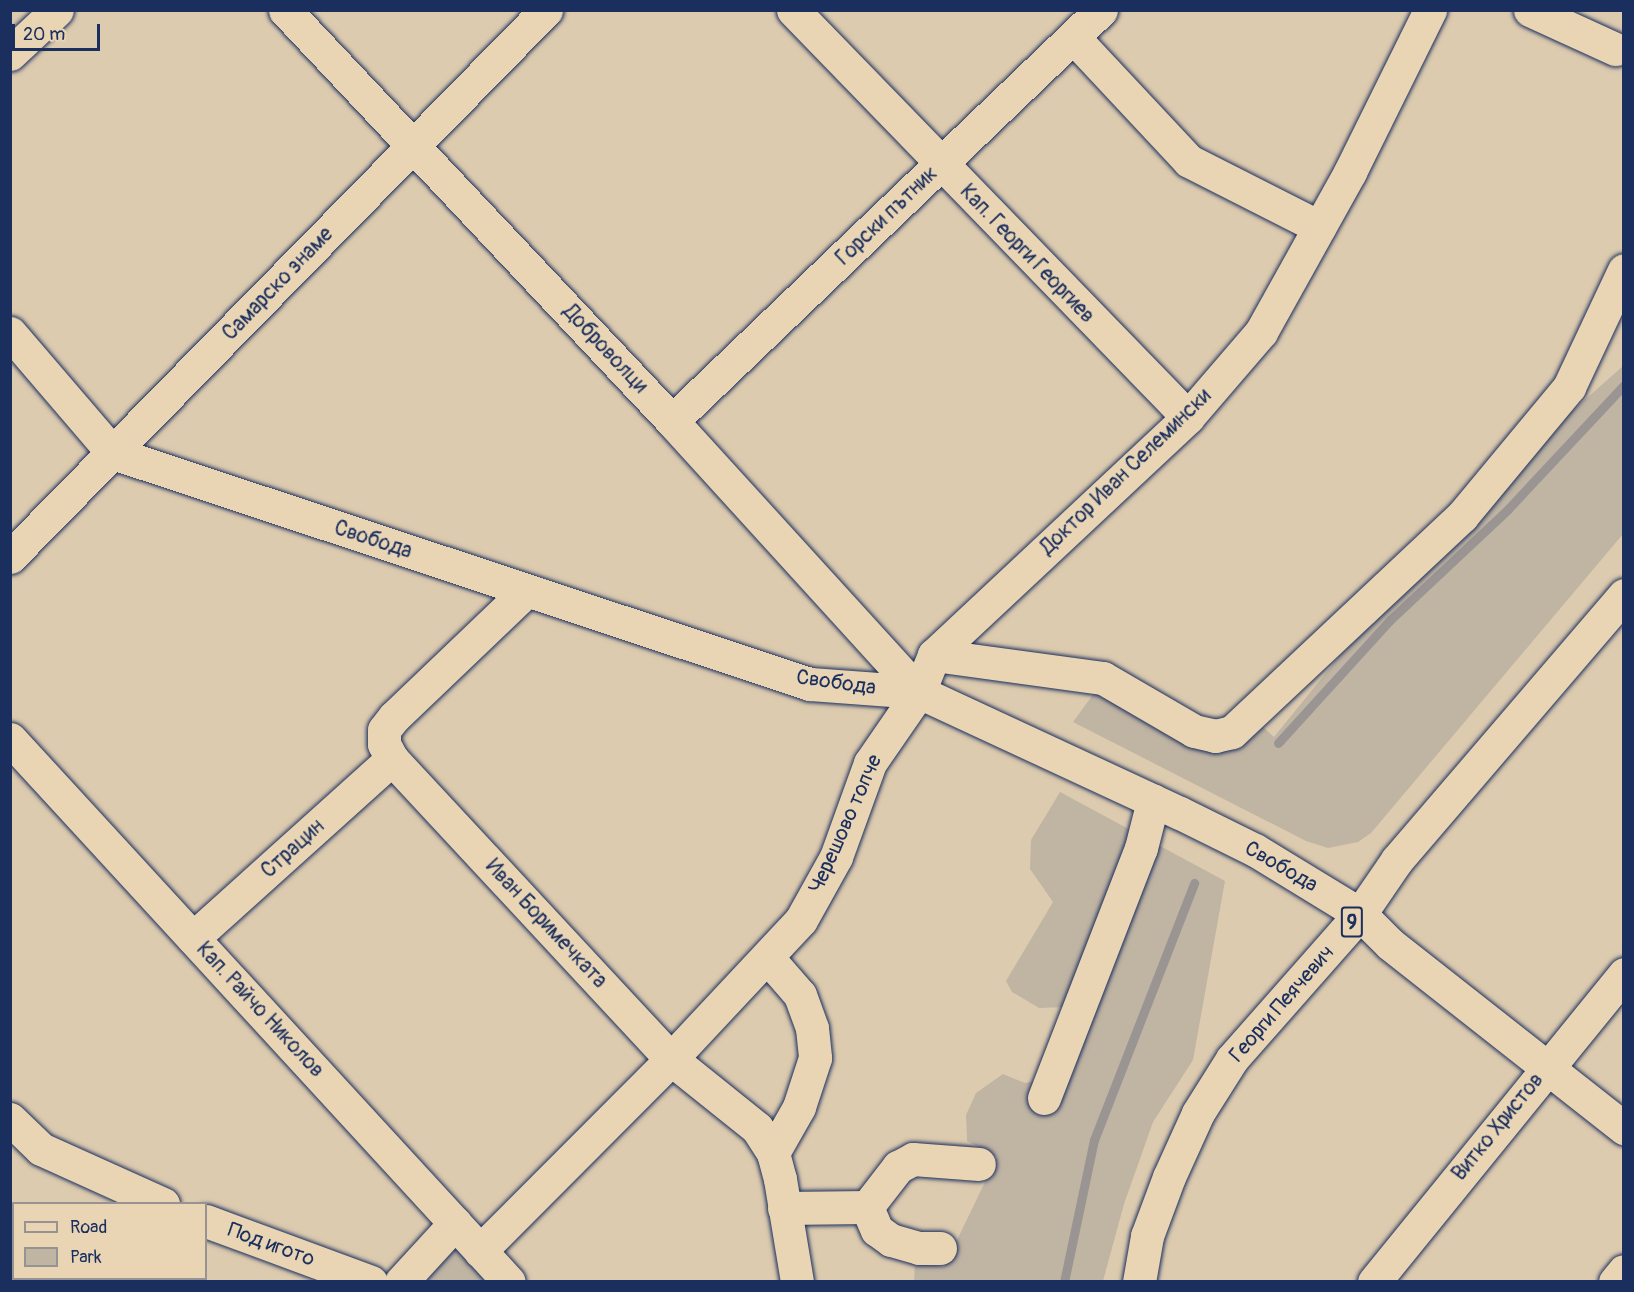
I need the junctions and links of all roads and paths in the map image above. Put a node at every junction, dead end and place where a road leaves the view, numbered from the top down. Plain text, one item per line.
1 (57, 10) edge
2 (285, 10) edge
3 (546, 10) edge
4 (793, 10) edge
5 (1101, 10) edge
6 (1430, 10) edge
7 (1451, 10) edge
8 (1530, 10) edge
9 (1074, 38) junction
10 (1615, 49) dead end
11 (10, 54) edge
12 (1404, 68) junction
13 (414, 145) junction
14 (940, 165) junction
15 (1319, 227) junction
16 (1623, 270) edge
17 (10, 333) edge
18 (1188, 417) junction
19 (672, 421) junction
20 (113, 453) junction
21 (10, 557) edge
22 (526, 591) junction
23 (1623, 595) edge
24 (934, 655) junction
25 (919, 692) junction
26 (10, 739) edge
27 (392, 759) junction
28 (1167, 807) junction
29 (1360, 914) junction
30 (194, 938) junction
31 (767, 957) junction
32 (1623, 974) edge
33 (671, 1059) junction
34 (1545, 1069) junction
35 (1044, 1098) dead end
36 (10, 1119) edge
37 (1623, 1128) edge
38 (773, 1152) junction
39 (979, 1164) dead end
40 (161, 1202) edge
41 (867, 1207) junction
42 (784, 1208) junction
43 (207, 1221) edge
44 (455, 1223) junction
45 (940, 1248) dead end
46 (480, 1251) junction
47 (1623, 1271) edge
48 (323, 1274) edge
49 (371, 1281) edge
50 (401, 1281) edge
51 (509, 1281) edge
52 (796, 1281) edge
53 (1139, 1281) edge
54 (1374, 1281) edge
55 (1615, 1281) edge

1 - 11 street
2 - 13 street, Доброволци
3 - 13 street, Самарско знаме
4 - 14 street, Кап. Георги Георгиев
5 - 9 street, Горски пътник
6 - 12 street, Доктор Иван Селемински
7 - 12 street
8 - 10 street
9 - 14 street, Горски пътник
9 - 15 street
12 - 15 street, Доктор Иван Селемински
13 - 19 street, Доброволци
13 - 20 street, Самарско знаме
14 - 18 street, Кап. Георги Георгиев
14 - 19 street, Горски пътник
15 - 18 street, Доктор Иван Селемински
16 - 24 street
17 - 20 street
18 - 24 street, Доктор Иван Селемински
19 - 25 street, Доброволци
20 - 21 street, Самарско знаме
20 - 22 street, Свобода
22 - 25 street, Свобода
22 - 27 street, Иван Боримечката
23 - 29 street, Георги Пеячевич / 9
24 - 25 street, Доктор Иван Селемински
25 - 28 street, Свобода
25 - 31 street, Черешово топче
26 - 30 street, Кап. Райчо Николов
27 - 30 street, Страцин
27 - 33 street, Иван Боримечката
28 - 29 street, Свобода
28 - 35 street
29 - 34 street, Свобода
29 - 53 street, Георги Пеячевич / 9
30 - 44 street, Кап. Райчо Николов
31 - 33 street, Черешово топче
31 - 38 street
32 - 34 street, Витко Христов
33 - 38 street, Иван Боримечката
33 - 46 street, Черешово топче
34 - 37 street, Свобода
34 - 54 street, Витко Христов
36 - 40 street
38 - 42 street, Иван Боримечката
39 - 41 street
41 - 42 street
41 - 45 street
42 - 52 street, Иван Боримечката
43 - 48 street, Под игото
44 - 46 street, Кап. Райчо Николов
44 - 50 street
46 - 51 street, Кап. Райчо Николов
47 - 55 street
48 - 49 street, Под игото

